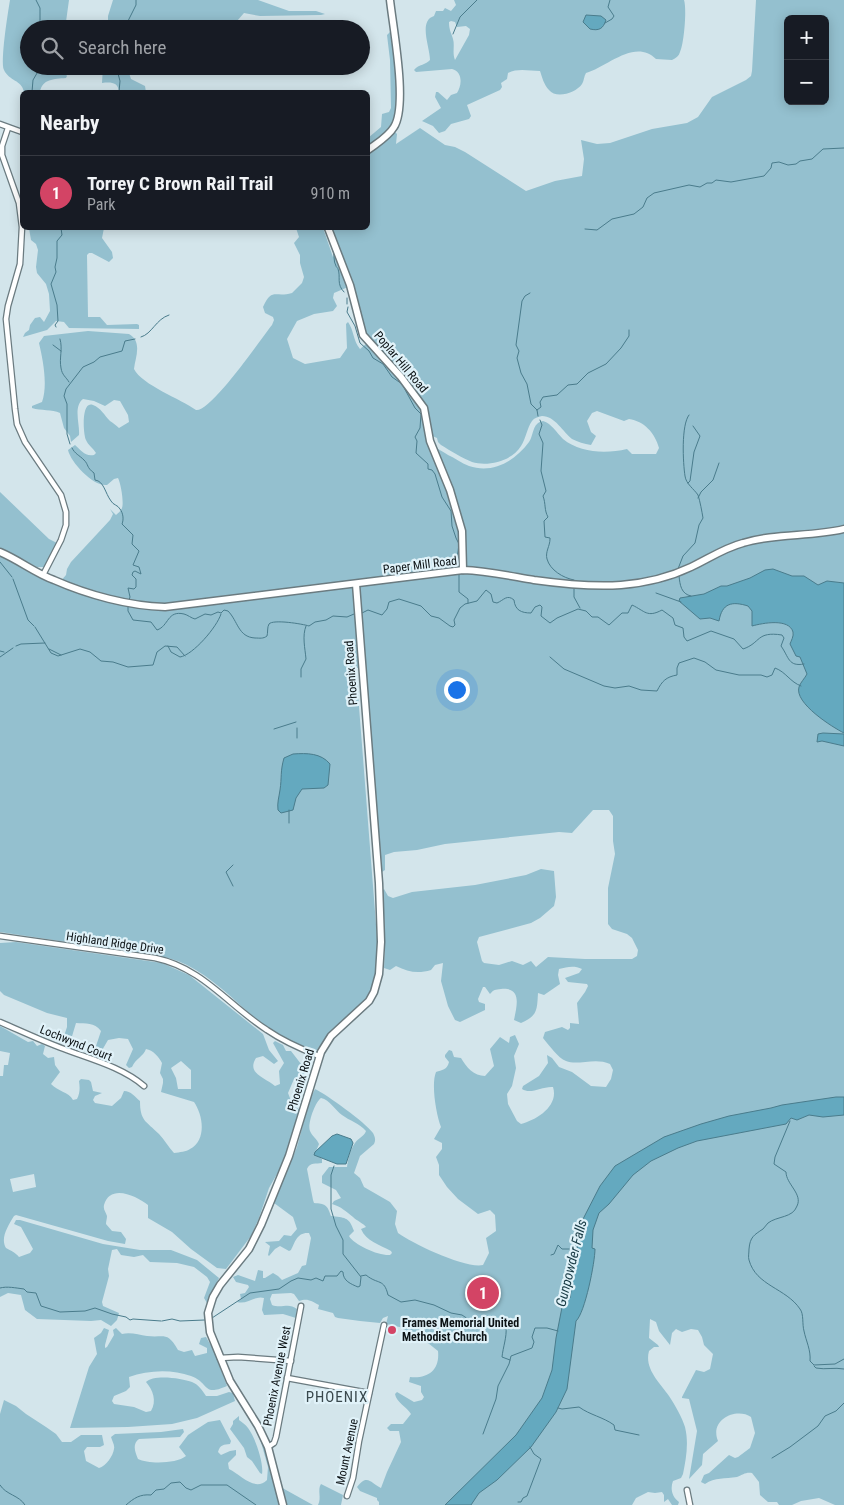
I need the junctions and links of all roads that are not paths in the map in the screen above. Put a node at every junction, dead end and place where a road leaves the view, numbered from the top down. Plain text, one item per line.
1 (390, 0) edge
2 (0, 124) edge
3 (8, 128) junction
4 (20, 131) edge
5 (370, 148) edge
6 (20, 211) edge
7 (22, 230) edge
8 (329, 230) edge
9 (844, 530) edge
10 (1, 552) edge
11 (463, 570) junction
12 (43, 575) junction
13 (356, 584) junction
14 (0, 936) edge
15 (0, 1022) edge
16 (319, 1056) junction
17 (144, 1086) dead end
18 (301, 1306) dead end
19 (384, 1325) dead end
20 (220, 1358) junction
21 (291, 1361) junction
22 (287, 1378) junction
23 (369, 1393) junction
24 (268, 1447) junction
25 (687, 1490) dead end
26 (348, 1496) dead end
27 (283, 1505) edge
28 (690, 1505) edge

1 - 5 street
2 - 3 street
3 - 4 street
3 - 6 street
7 - 12 street
8 - 11 street, Poplar Hill Road
9 - 11 street, Paper Mill Road
10 - 12 street, Paper Mill Road
11 - 13 street, Paper Mill Road
12 - 13 street, Paper Mill Road
13 - 16 street, Phoenix Road
14 - 16 street, Highland Ridge Drive
15 - 17 street, Lochwynd Court
16 - 20 street, Phoenix Road
18 - 21 street, Phoenix Avenue West
19 - 23 street, Mount Avenue
20 - 21 street
20 - 24 street, Phoenix Road
21 - 22 street, Phoenix Avenue West
22 - 23 street
22 - 24 street, Phoenix Avenue West
23 - 26 street, Mount Avenue
24 - 27 street, Phoenix Road
25 - 28 street

